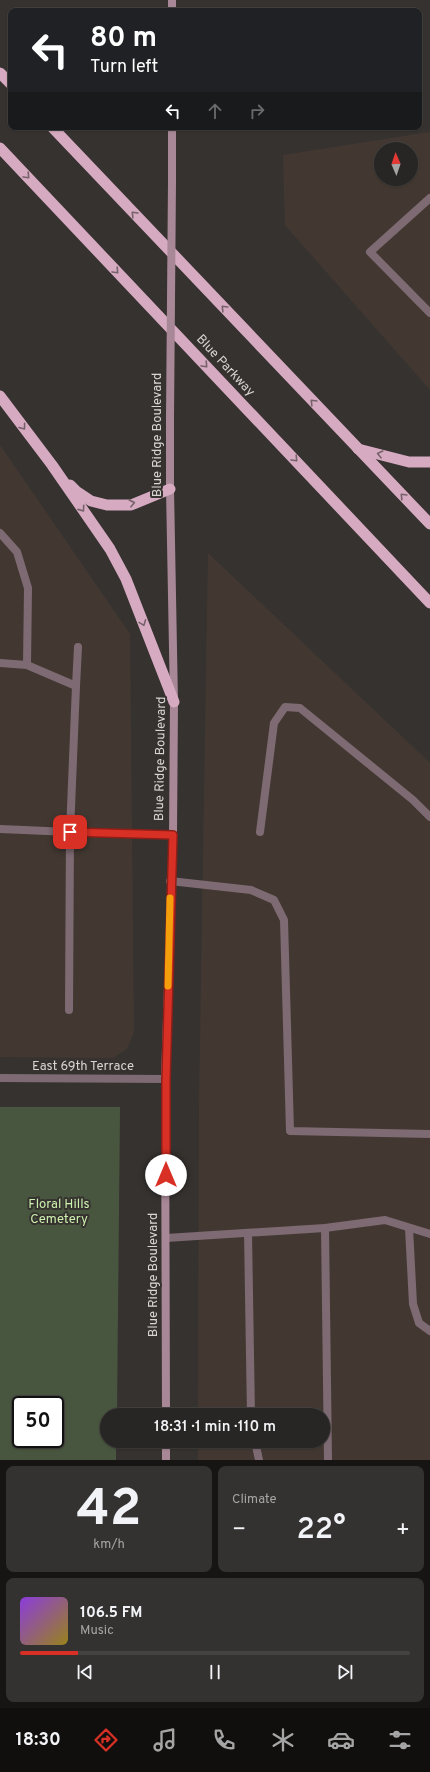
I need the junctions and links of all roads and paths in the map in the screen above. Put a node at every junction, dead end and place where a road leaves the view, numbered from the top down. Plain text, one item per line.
1 (0, 73) edge
2 (8, 81) edge
3 (55, 130) edge
4 (172, 130) edge
5 (0, 148) edge
6 (430, 198) edge
7 (430, 313) edge
8 (0, 396) edge
9 (358, 449) junction
10 (430, 462) edge
11 (52, 465) junction
12 (170, 489) junction
13 (430, 524) edge
14 (0, 533) edge
15 (430, 603) edge
16 (78, 647) dead end
17 (0, 663) edge
18 (27, 665) junction
19 (76, 686) junction
20 (174, 702) junction
21 (430, 817) edge
22 (0, 829) edge
23 (70, 832) junction
24 (260, 832) dead end
25 (173, 835) junction
26 (170, 881) junction
27 (70, 1010) dead end
28 (0, 1078) edge
29 (166, 1080) junction
30 (430, 1134) edge
31 (325, 1228) junction
32 (409, 1228) junction
33 (248, 1233) junction
34 (430, 1234) edge
35 (166, 1238) junction
36 (430, 1331) edge
37 (166, 1408) edge
38 (251, 1408) edge
39 (166, 1448) edge
40 (256, 1448) edge
41 (166, 1460) edge
42 (259, 1460) edge
43 (328, 1460) edge

1 - 2 highway
9 -> 3 highway
4 - 12 main road, Blue Ridge Boulevard, bridge
5 -> 15 highway, Blue Parkway
6 - 7 lane
8 -> 11 highway
10 -> 9 highway
13 -> 9 highway
11 -> 12 highway
11 -> 20 highway
12 - 20 main road, Blue Ridge Boulevard
14 - 18 lane
16 - 19 lane
17 - 18 lane
18 - 19 lane
19 - 23 lane
20 - 25 main road, Blue Ridge Boulevard
21 - 24 lane
22 - 23 lane
23 - 25 lane
23 - 27 lane
25 - 26 main road, Blue Ridge Boulevard
26 - 29 main road, Blue Ridge Boulevard
26 - 30 lane
28 - 29 lane, East 69th Terrace
29 - 35 main road, Blue Ridge Boulevard
31 - 32 lane
31 - 33 lane
31 - 43 lane
32 - 34 lane
32 - 36 lane
33 - 35 lane
33 - 38 lane
35 - 37 main road, Blue Ridge Boulevard
39 - 41 main road
40 - 42 lane

